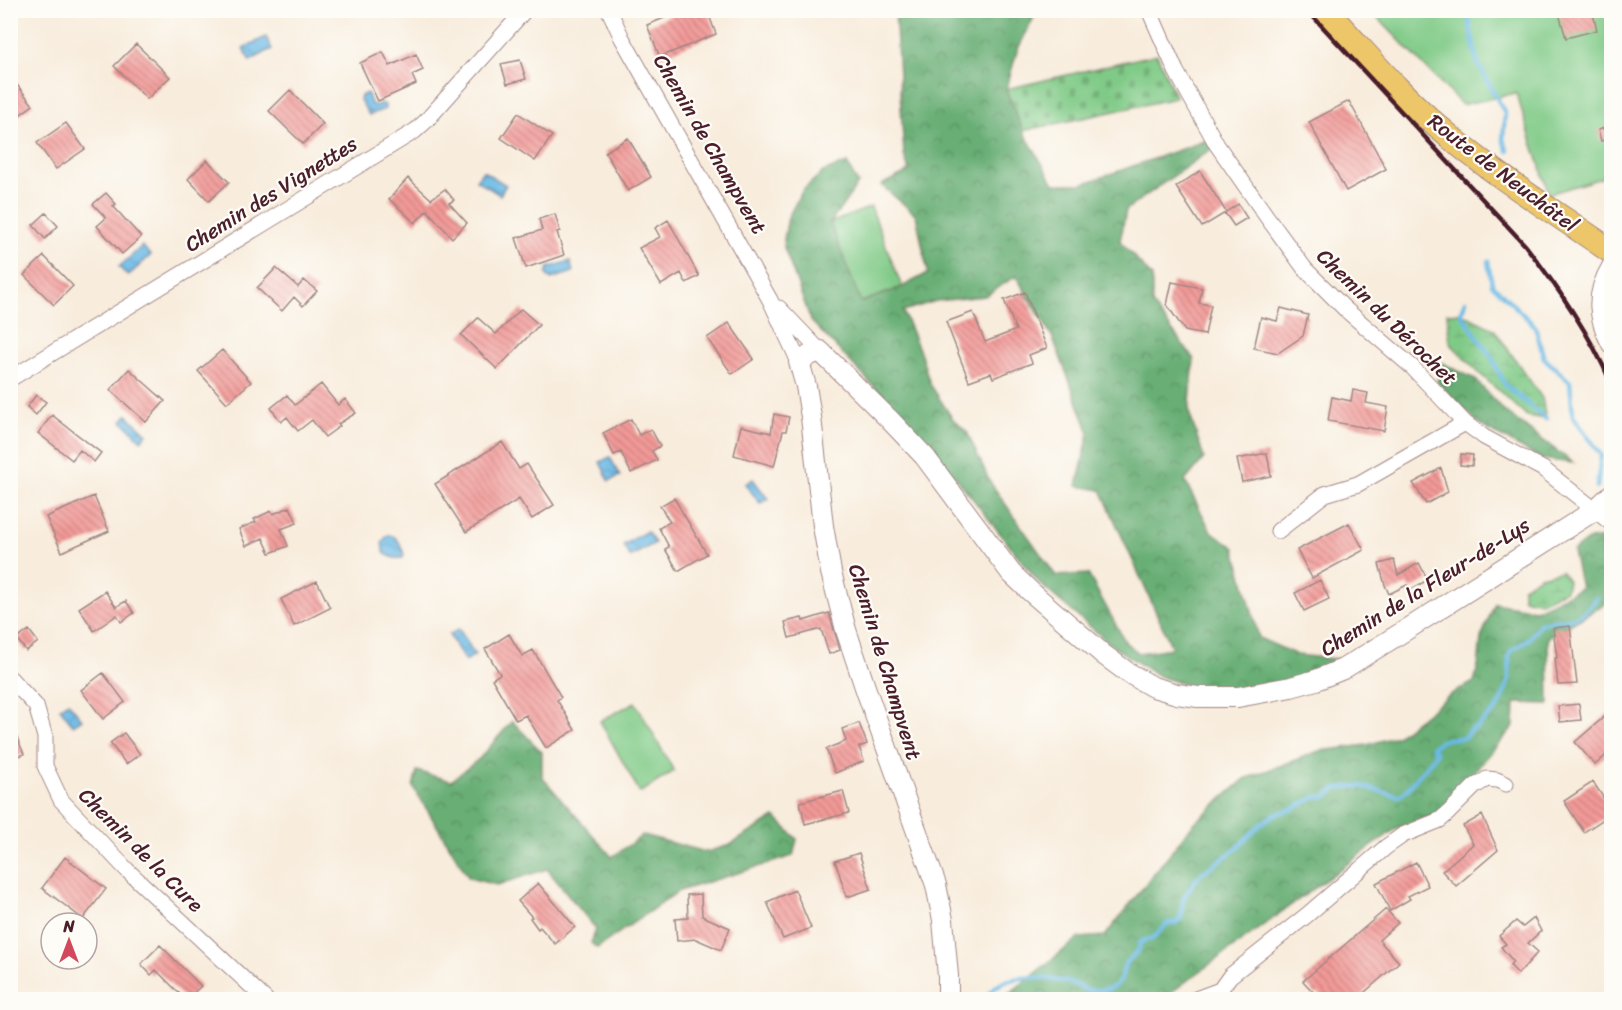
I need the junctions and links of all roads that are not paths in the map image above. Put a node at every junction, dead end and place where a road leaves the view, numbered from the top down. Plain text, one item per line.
1 (525, 10) edge
2 (609, 10) edge
3 (1149, 10) edge
4 (1325, 10) edge
5 (1611, 252) edge
6 (1611, 267) edge
7 (770, 300) junction
8 (1611, 344) edge
9 (820, 351) junction
10 (799, 362) junction
11 (10, 378) edge
12 (1465, 423) junction
13 (1611, 494) edge
14 (1595, 510) junction
15 (1611, 525) edge
16 (1278, 531) dead end
17 (10, 678) edge
18 (1506, 784) dead end
19 (266, 999) edge
20 (948, 999) edge
21 (1193, 999) edge

1 - 11 street, Chemin des Vignettes
2 - 7 street, Chemin de Champvent
3 - 12 street, Chemin du Dérochet
4 - 5 main road, Route de Neuchâtel
6 - 8 street
7 - 9 street, Chemin de Champvent
7 - 10 street, Chemin de Champvent
9 - 10 street
9 - 14 street, Chemin de la Fleur-de-Lys
10 - 20 street, Chemin de Champvent
12 - 14 street, Chemin du Dérochet
12 - 16 street
13 - 14 street, Chemin de la Fleur-de-Lys
14 - 15 street, Chemin du Dérochet
17 - 19 street, Chemin de la Cure
18 - 21 street

